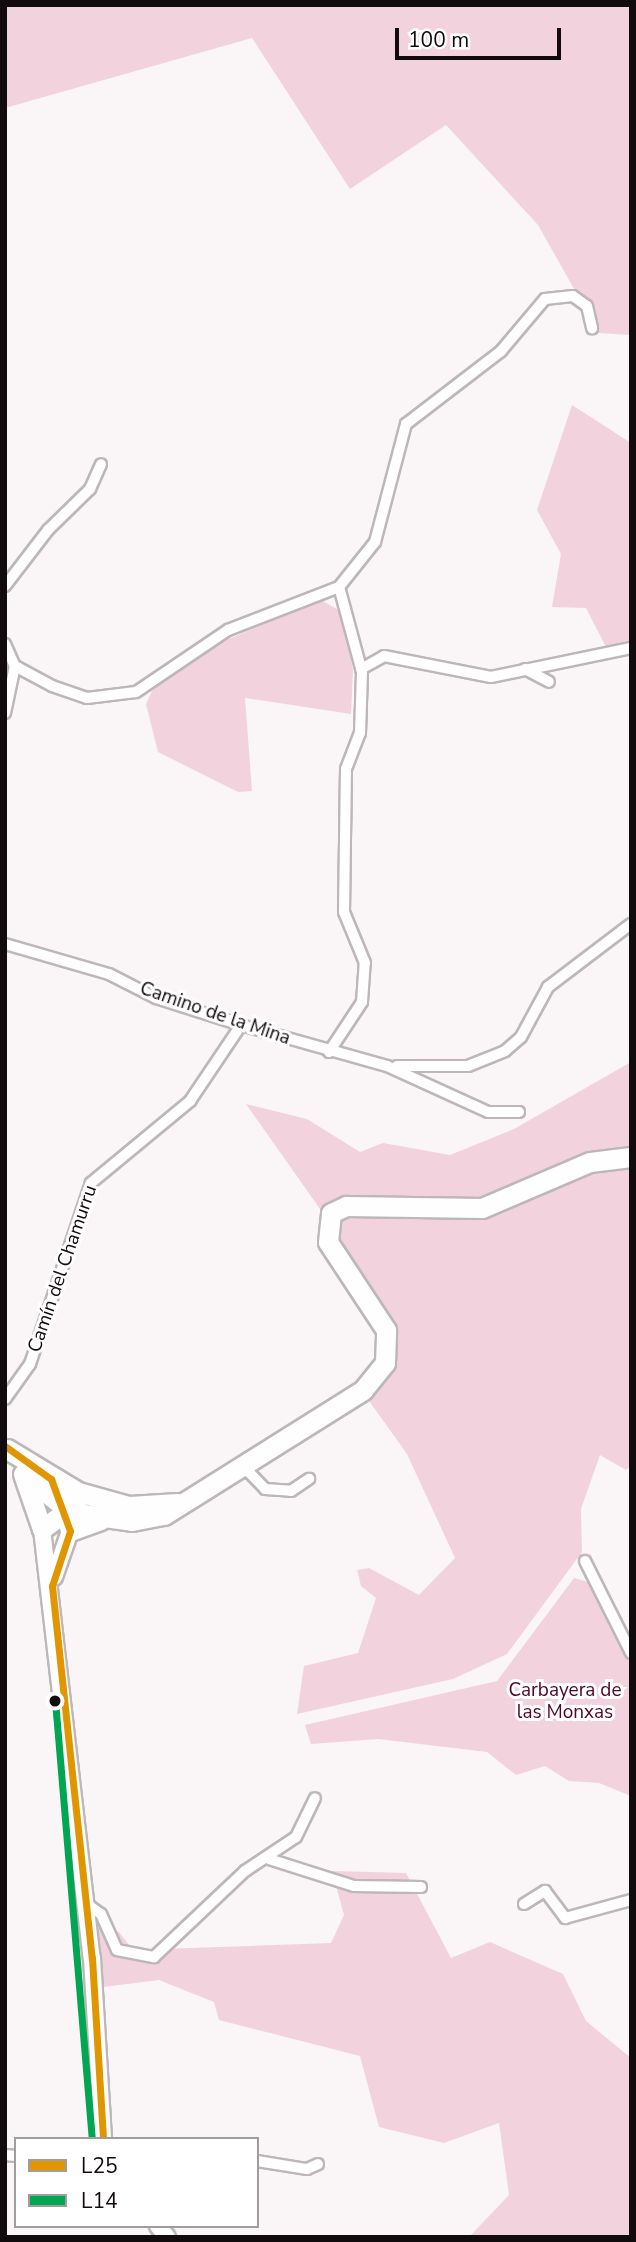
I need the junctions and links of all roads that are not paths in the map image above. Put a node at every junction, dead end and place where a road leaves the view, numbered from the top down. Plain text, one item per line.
1 (592, 328) dead end
2 (101, 464) dead end
3 (5, 586) edge
4 (339, 587) junction
5 (5, 644) edge
6 (631, 648) edge
7 (15, 666) junction
8 (525, 668) junction
9 (361, 669) junction
10 (549, 682) dead end
11 (5, 713) edge
12 (631, 924) edge
13 (5, 944) edge
14 (241, 1025) junction
15 (329, 1052) junction
16 (387, 1066) junction
17 (519, 1112) dead end
18 (631, 1157) edge
19 (5, 1399) edge
20 (6, 1447) edge
21 (245, 1468) junction
22 (23, 1474) junction
23 (51, 1479) junction
24 (309, 1479) dead end
25 (185, 1503) junction
26 (129, 1506) junction
27 (65, 1508) junction
28 (103, 1519) junction
29 (42, 1529) junction
30 (70, 1531) junction
31 (585, 1561) dead end
32 (52, 1586) junction
33 (631, 1653) edge
34 (315, 1798) dead end
35 (269, 1858) junction
36 (421, 1887) dead end
37 (631, 1900) edge
38 (86, 1904) junction
39 (524, 1904) dead end
40 (103, 2137) edge
41 (259, 2161) edge
42 (318, 2164) dead end

1 - 4 street
2 - 3 street
4 - 7 street
4 - 9 street
5 - 7 street
6 - 8 street
7 - 11 street
8 - 9 street
8 - 10 street
9 - 15 street
12 - 16 street
13 - 14 street, Camino de la Mina
14 - 15 street, Camino de la Mina
14 - 19 street, Camín del Chamurru
15 - 16 street, Camino de la Mina
16 - 17 street
18 - 21 highway
20 - 22 highway
20 - 23 highway
21 - 24 street
21 - 25 highway
22 - 27 highway
22 - 29 highway
23 - 26 highway
23 - 27 highway
25 - 26 highway
25 - 28 highway
26 - 27 highway
27 - 28 highway
27 - 29 highway
27 - 30 highway
28 - 30 highway
29 - 32 street
30 - 32 street
31 - 33 street
32 - 38 street
34 - 35 street
35 - 36 street
35 - 38 street
37 - 39 street
38 - 40 street
41 - 42 street

